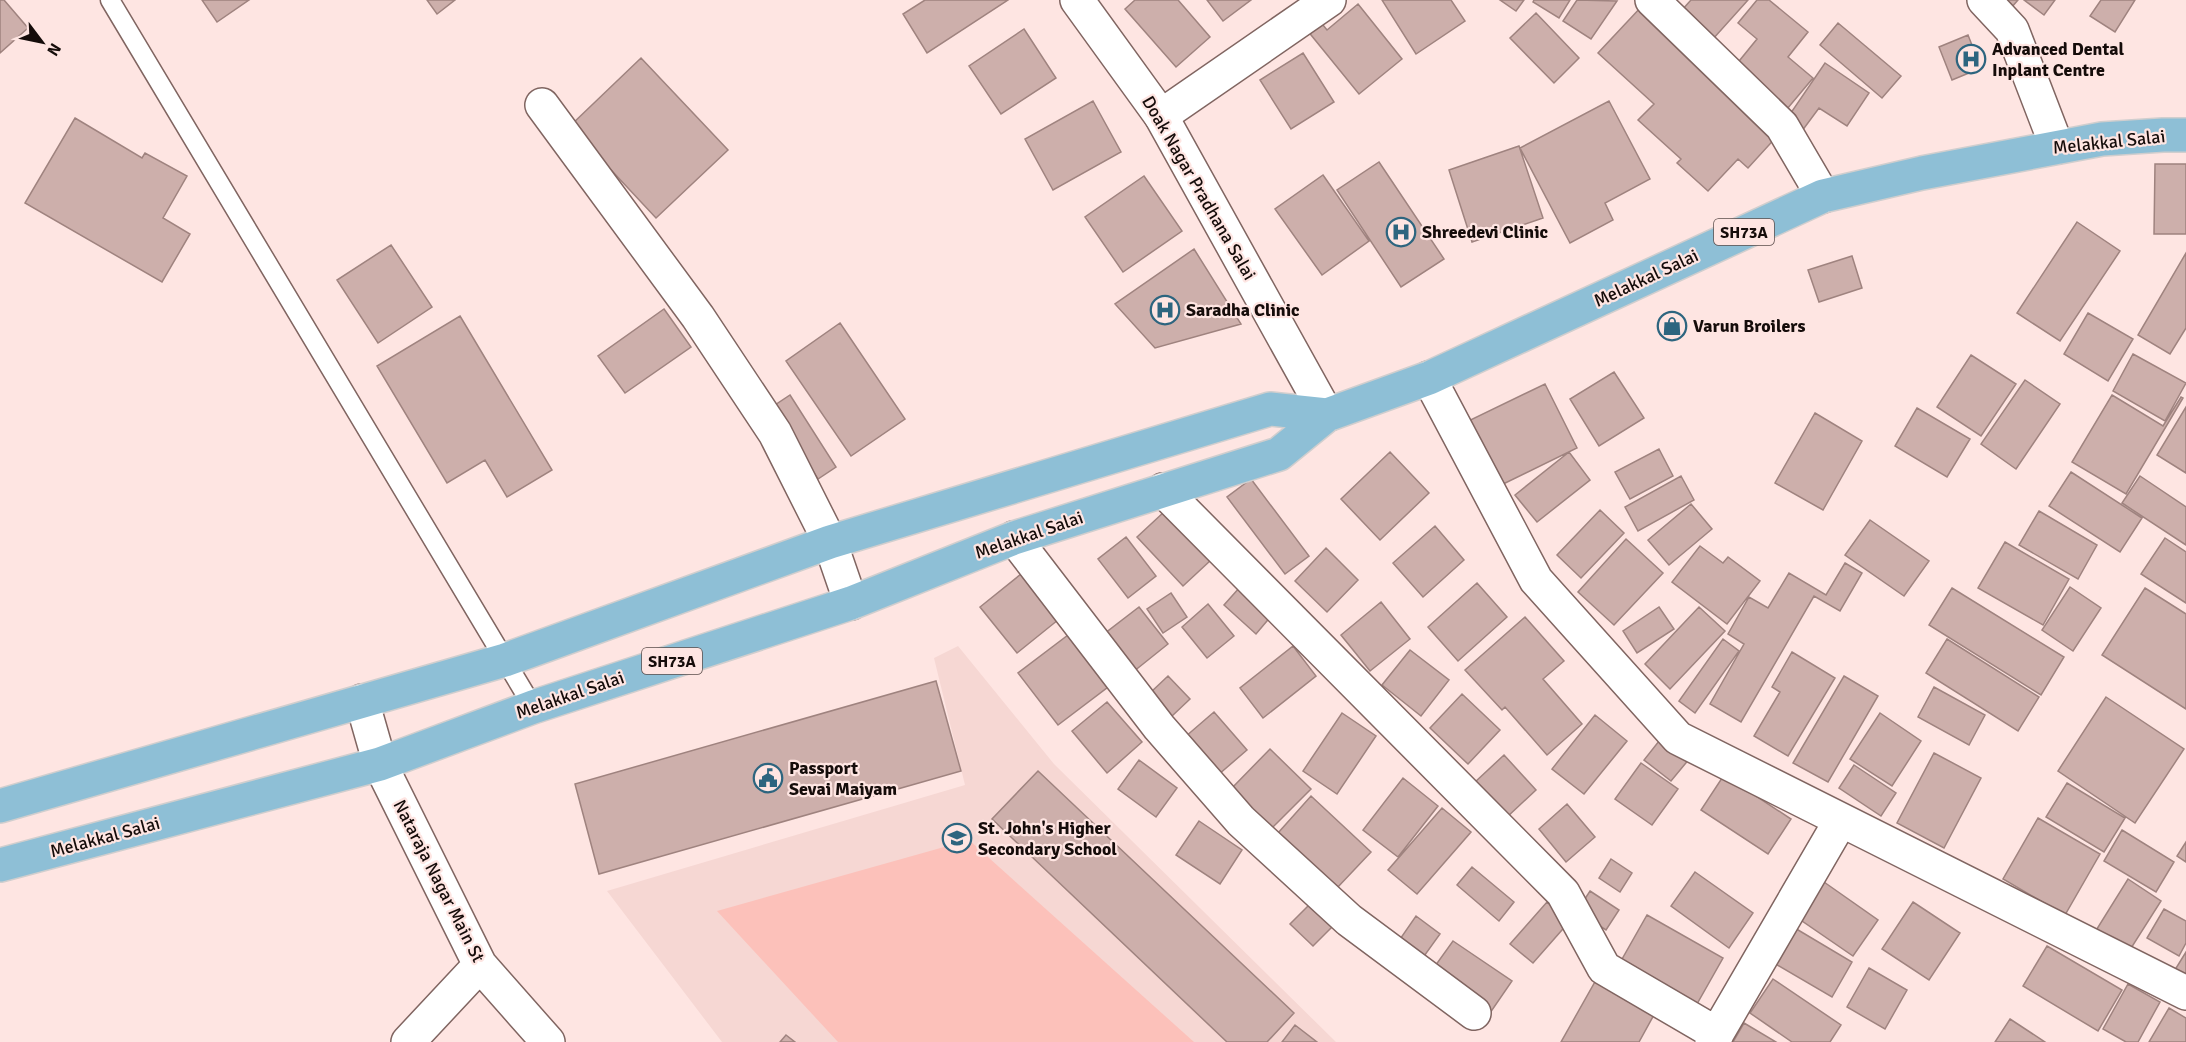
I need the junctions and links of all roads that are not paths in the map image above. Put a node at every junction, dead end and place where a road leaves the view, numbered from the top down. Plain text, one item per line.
1 (110, 0) edge
2 (1077, 0) edge
3 (1329, 0) edge
4 (1652, 0) edge
5 (1984, 0) edge
6 (542, 105) dead end
7 (1161, 116) junction
8 (2186, 135) edge
9 (2057, 147) junction
10 (1823, 196) junction
11 (1429, 378) junction
12 (1327, 415) junction
13 (1163, 490) junction
14 (1014, 538) junction
15 (830, 542) junction
16 (851, 603) junction
17 (505, 660) junction
18 (362, 701) junction
19 (533, 707) junction
20 (380, 764) junction
21 (0, 806) edge
22 (1841, 820) junction
23 (0, 865) edge
24 (480, 964) junction
25 (2186, 993) edge
26 (1474, 1013) dead end
27 (1715, 1038) edge
28 (408, 1042) edge
29 (548, 1042) edge

1 - 17 lane
2 - 7 street, Doak Nagar Pradhana Salai
3 - 7 street
4 - 10 street
5 - 9 street
6 - 15 street
7 - 12 street, Doak Nagar Pradhana Salai
8 - 9 main road, Melakkal Salai / SH73A
9 - 10 main road, Melakkal Salai / SH73A
10 - 11 main road, Melakkal Salai / SH73A
11 - 12 main road, Melakkal Salai / SH73A
11 - 22 street
12 - 13 main road, Melakkal Salai / SH73A
12 - 15 main road, Melakkal Salai / SH73A
13 - 14 main road, Melakkal Salai / SH73A
13 - 27 street
14 - 16 main road, Melakkal Salai / SH73A
14 - 26 street
15 - 16 street
15 - 17 main road, Melakkal Salai / SH73A
16 - 19 main road, Melakkal Salai / SH73A
17 - 18 main road, Melakkal Salai / SH73A
17 - 19 lane
18 - 20 street, Nataraja Nagar Main St
18 - 21 main road, Melakkal Salai / SH73A
19 - 20 main road, Melakkal Salai / SH73A
20 - 23 main road, Melakkal Salai / SH73A
20 - 24 street, Nataraja Nagar Main St
22 - 25 street
22 - 27 street
24 - 28 street
24 - 29 street, Nataraja Nagar Main St

